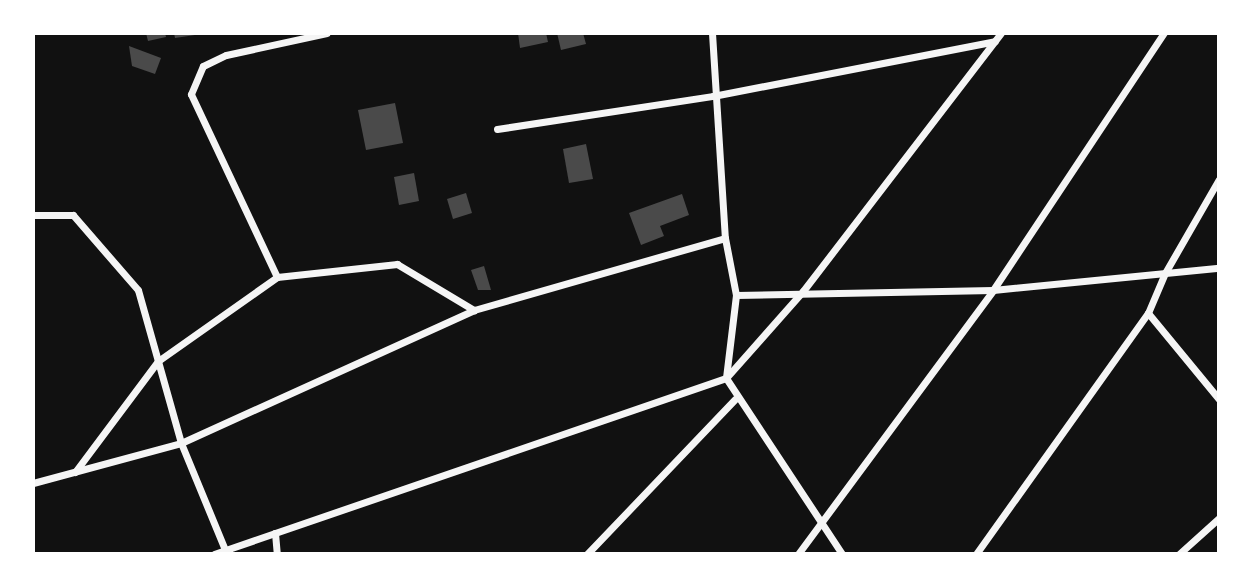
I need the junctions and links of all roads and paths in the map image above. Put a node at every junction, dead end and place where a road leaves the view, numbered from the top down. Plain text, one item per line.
1 (327, 33) edge
2 (712, 33) edge
3 (1001, 33) edge
4 (1164, 33) edge
5 (995, 41) junction
6 (713, 96) junction
7 (497, 129) dead end
8 (1219, 179) edge
9 (33, 215) edge
10 (725, 238) junction
11 (1219, 268) edge
12 (1165, 273) junction
13 (277, 276) junction
14 (993, 290) junction
15 (803, 291) junction
16 (736, 295) junction
17 (474, 310) junction
18 (1148, 313) junction
19 (158, 361) junction
20 (726, 378) junction
21 (736, 399) junction
22 (1219, 399) edge
23 (181, 443) junction
24 (75, 472) junction
25 (33, 483) edge
26 (1219, 518) edge
27 (817, 523) junction
28 (275, 533) junction
29 (225, 550) junction
30 (214, 554) edge
31 (277, 554) edge
32 (587, 554) edge
33 (798, 554) edge
34 (842, 554) edge
35 (976, 554) edge
36 (1179, 554) edge

1 - 13 street
2 - 6 street
3 - 5 street
4 - 14 street
5 - 6 street
5 - 15 street
6 - 7 street
6 - 10 street
8 - 12 street
9 - 19 street
10 - 16 street
10 - 17 street
11 - 12 street
12 - 14 street
12 - 18 street
13 - 17 street
13 - 19 street
14 - 15 street
14 - 27 street
15 - 16 street
15 - 20 street
16 - 20 street
17 - 23 street
18 - 22 street
18 - 35 street
19 - 23 street
19 - 24 street
20 - 21 street
20 - 28 street
21 - 27 street
21 - 32 street
23 - 24 street
23 - 29 street
24 - 25 street
26 - 36 street
27 - 33 street
27 - 34 street
28 - 29 street
28 - 31 street
29 - 30 street

